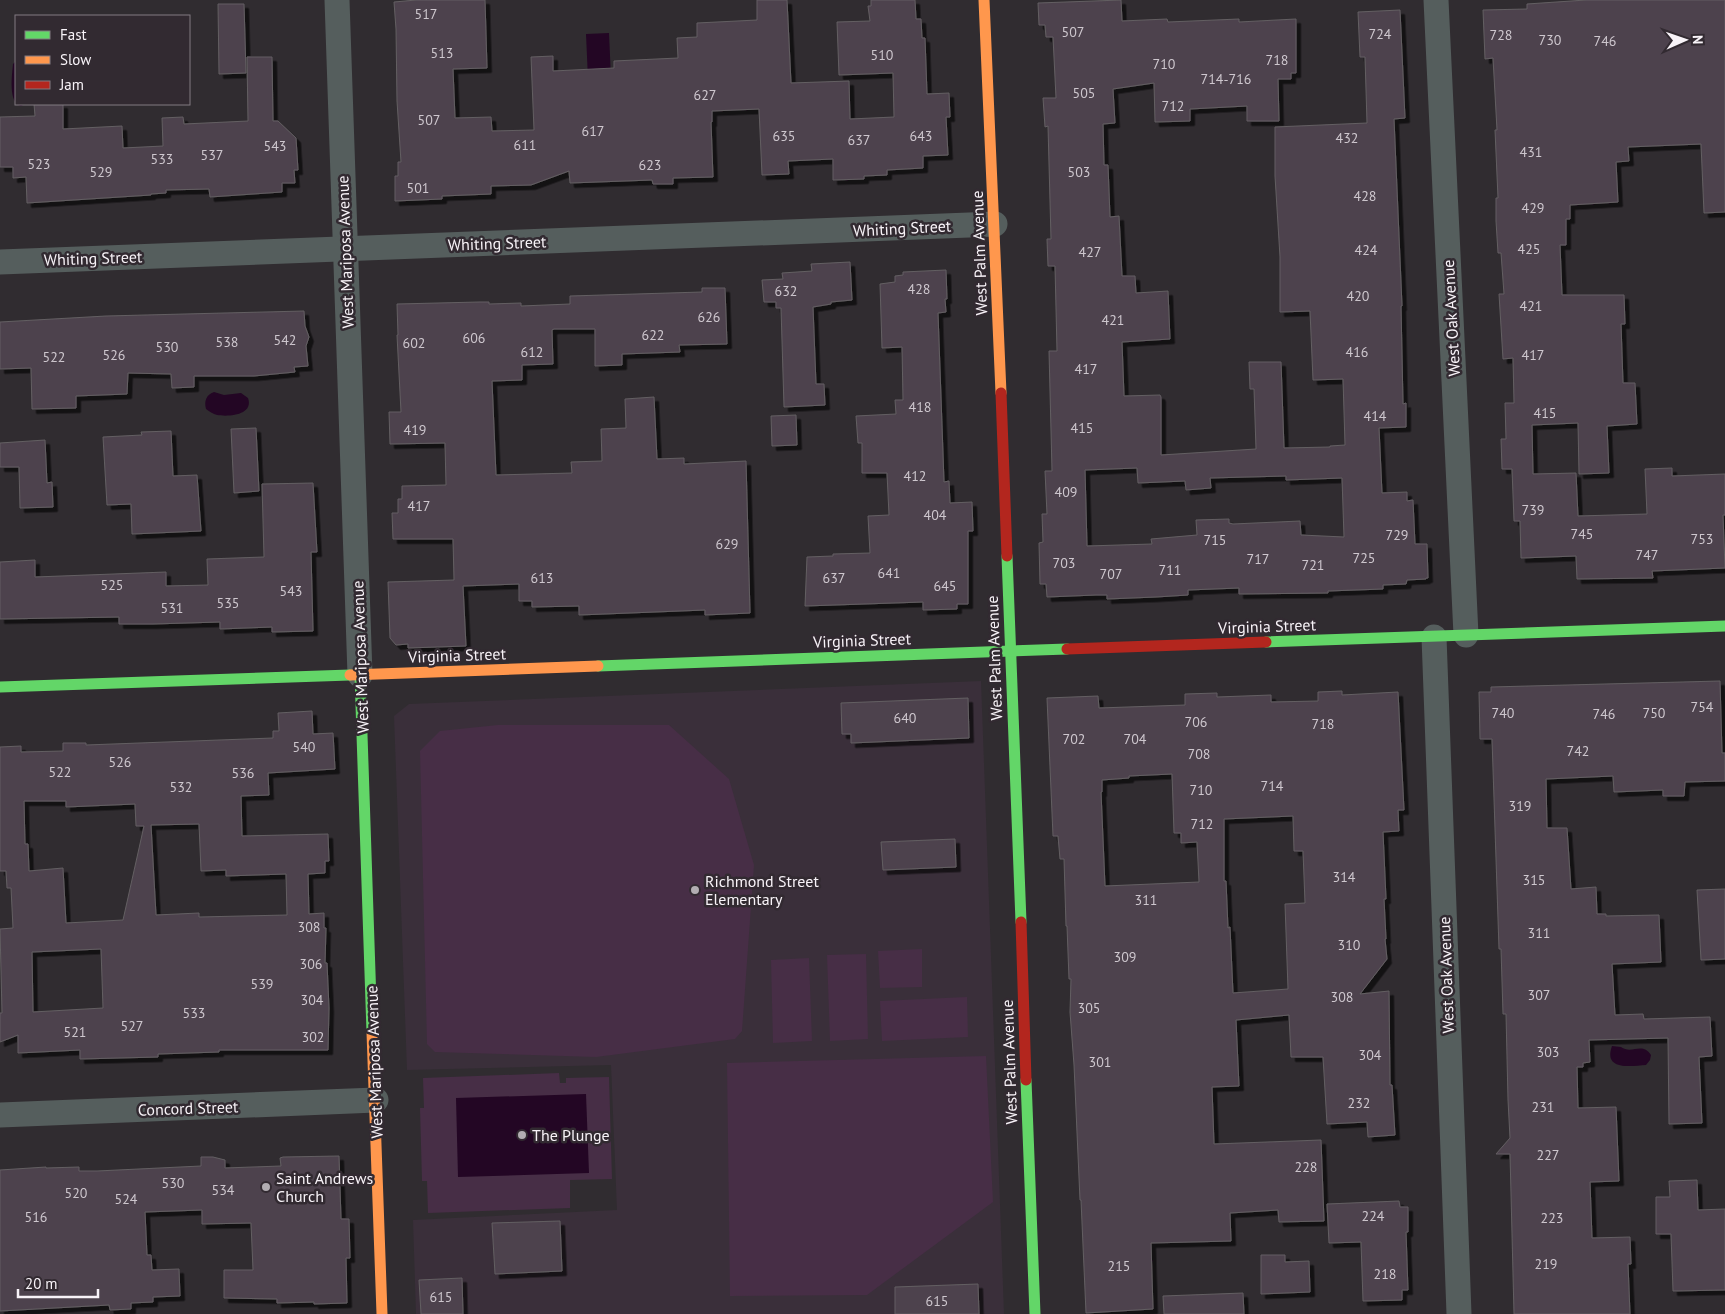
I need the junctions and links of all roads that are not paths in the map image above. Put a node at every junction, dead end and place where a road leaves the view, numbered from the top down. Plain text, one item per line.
1 (337, 0) edge
2 (984, 0) edge
3 (1436, 0) edge
4 (994, 224) junction
5 (345, 248) junction
6 (0, 262) edge
7 (1725, 626) edge
8 (1466, 635) junction
9 (1434, 637) junction
10 (1010, 650) junction
11 (360, 675) junction
12 (0, 687) edge
13 (376, 1100) junction
14 (0, 1115) edge
15 (382, 1314) edge
16 (1034, 1314) edge
17 (1459, 1314) edge

1 - 5 street, West Mariposa Avenue
2 - 4 street, West Palm Avenue
3 - 8 street, West Oak Avenue
4 - 5 street, Whiting Street
4 - 10 street, West Palm Avenue
5 - 6 street, Whiting Street
5 - 11 street, West Mariposa Avenue
7 - 8 street, Virginia Street
8 - 9 street, Virginia Street
9 - 10 street, Virginia Street
9 - 17 street, West Oak Avenue
10 - 11 street, Virginia Street
10 - 16 street, West Palm Avenue
11 - 12 street, Virginia Street
11 - 13 street, West Mariposa Avenue
13 - 14 street, Concord Street
13 - 15 street, West Mariposa Avenue

